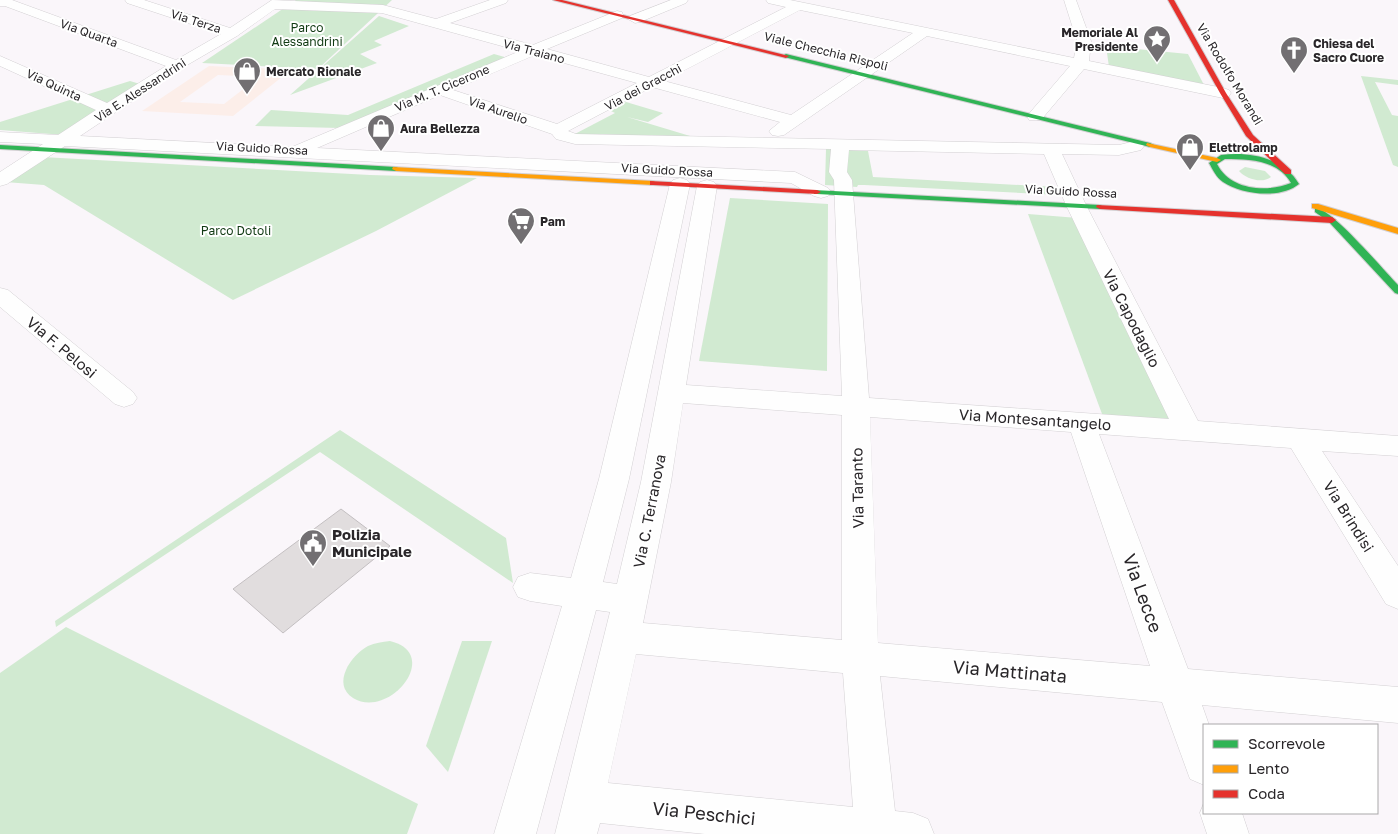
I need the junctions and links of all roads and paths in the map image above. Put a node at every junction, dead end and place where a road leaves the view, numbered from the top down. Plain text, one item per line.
1 (130, 0) edge
2 (502, 0) edge
3 (556, 0) edge
4 (682, 0) edge
5 (772, 0) edge
6 (839, 0) edge
7 (1070, 0) edge
8 (1171, 0) edge
9 (4, 2) edge
10 (273, 2) edge
11 (797, 6) junction
12 (826, 12) junction
13 (617, 15) junction
14 (634, 19) junction
15 (436, 24) junction
16 (232, 32) junction
17 (924, 32) junction
18 (726, 41) junction
19 (1083, 46) junction
20 (1012, 49) junction
21 (532, 50) junction
22 (0, 60) edge
23 (1081, 63) junction
24 (177, 65) junction
25 (863, 74) junction
26 (652, 83) junction
27 (438, 90) junction
28 (1223, 93) junction
29 (108, 110) junction
30 (1034, 116) junction
31 (794, 121) junction
32 (558, 130) junction
33 (1088, 130) junction
34 (1250, 136) junction
35 (0, 137) edge
36 (64, 140) junction
37 (763, 142) junction
38 (841, 143) junction
39 (1135, 146) junction
40 (0, 147) edge
41 (1051, 148) junction
42 (48, 150) junction
43 (293, 151) junction
44 (1242, 157) junction
45 (1217, 160) junction
46 (268, 162) junction
47 (1216, 173) junction
48 (1296, 178) junction
49 (0, 180) edge
50 (694, 185) junction
51 (1276, 191) junction
52 (832, 192) junction
53 (1330, 199) dead end
54 (1301, 201) junction
55 (1076, 205) junction
56 (1332, 220) junction
57 (1396, 231) edge
58 (1398, 291) edge
59 (0, 295) edge
60 (671, 393) junction
61 (124, 398) dead end
62 (856, 406) junction
63 (1080, 422) junction
64 (1189, 431) junction
65 (1300, 438) junction
66 (1398, 446) edge
67 (530, 587) dead end
68 (583, 594) junction
69 (1398, 594) edge
70 (630, 600) junction
71 (622, 637) junction
72 (860, 658) junction
73 (1176, 685) junction
74 (1398, 704) edge
75 (1203, 762) edge
76 (1221, 814) edge
77 (580, 817) edge
78 (888, 833) edge
79 (515, 834) edge
80 (1228, 834) edge

1 - 16 street, Via Terza
2 - 15 street
3 - 13 main road, Viale Checchia Rispoli
4 - 14 street
5 - 11 street
6 - 12 street
7 - 19 street
8 - 28 main road, Via Rodolfo Morandi
9 - 24 street, Via Quarta
10 - 15 street, Via Traiano
10 - 16 street, Via E. Alessandrini
11 - 12 street
11 - 18 street, Via dei Gracchi
12 - 17 street
13 - 14 main road, Viale Checchia Rispoli
13 - 21 street, Via M. T. Cicerone
14 - 18 main road, Viale Checchia Rispoli
15 - 21 street, Via Traiano
16 - 24 street, Via E. Alessandrini
17 - 20 street
17 - 25 street
18 - 25 main road, Viale Checchia Rispoli
18 - 26 street, Via dei Gracchi
19 - 20 street
19 - 23 street
20 - 23 street
21 - 26 street, Via Traiano
21 - 27 street, Via M. T. Cicerone
22 - 29 street, Via Quinta
23 - 28 street
23 - 30 street
24 - 29 street, Via E. Alessandrini
25 - 30 main road, Viale Checchia Rispoli
25 - 31 street
26 - 31 street, Via Traiano
26 - 32 street, Via dei Gracchi
27 - 32 street, Via Aurelio
27 - 43 street, Via M. T. Cicerone
28 - 34 main road, Via Rodolfo Morandi
29 - 36 street, Via E. Alessandrini
30 - 33 main road, Viale Checchia Rispoli
31 - 37 street
32 - 37 street, Via Aurelio
33 - 39 main road, Viale Checchia Rispoli
33 - 45 main road, Viale Checchia Rispoli
34 - 44 main road, Via Rodolfo Morandi
34 - 48 main road, Via Rodolfo Morandi
35 - 36 street
36 - 42 street, Via E. Alessandrini
36 - 43 street
37 - 38 street, Via Aurelio
38 - 41 street, Via Aurelio
38 - 52 street, Via Taranto
39 - 41 street, Via Aurelio
39 - 47 main road, Viale Checchia Rispoli
40 - 42 main road, Via Guido Rossa
41 - 55 street, Via Capodaglio
42 - 46 main road, Via Guido Rossa
42 - 49 street, Via E. Alessandrini
43 - 46 street, Via M. T. Cicerone
43 - 52 street
44 - 45 main road, Viale Checchia Rispoli
44 - 48 main road, Viale Checchia Rispoli
45 - 47 main road
46 - 50 main road, Via Guido Rossa
47 - 51 main road, Viale Checchia Rispoli
48 - 51 main road
50 - 52 main road, Via Guido Rossa
50 - 60 street, Via C. Terranova
50 - 68 street
51 - 54 main road, Viale Checchia Rispoli
52 - 55 main road, Via Guido Rossa
52 - 62 street, Via Taranto
53 - 57 main road, Viale Checchia Rispoli
54 - 56 main road
54 - 57 main road, Viale Checchia Rispoli
55 - 56 main road, Via Guido Rossa
55 - 64 street, Via Capodaglio
56 - 58 main road
59 - 61 street, Via F. Pelosi
60 - 62 street, Via Montesantangelo
60 - 70 street, Via C. Terranova
62 - 63 street, Via Montesantangelo
62 - 72 street, Via Taranto
63 - 64 street, Via Montesantangelo
63 - 73 street, Via Lecce
64 - 65 street, Via Montesantangelo
65 - 66 street, Via Montesantangelo
65 - 69 street, Via Brindisi
67 - 68 street
68 - 70 street
68 - 79 street
70 - 71 street, Via C. Terranova
71 - 72 street, Via Mattinata
71 - 77 street, Via C. Terranova
72 - 73 street, Via Mattinata
72 - 78 street, Via Taranto
73 - 74 street, Via Mattinata
73 - 75 street, Via Lecce
76 - 80 street
77 - 78 street, Via Peschici

